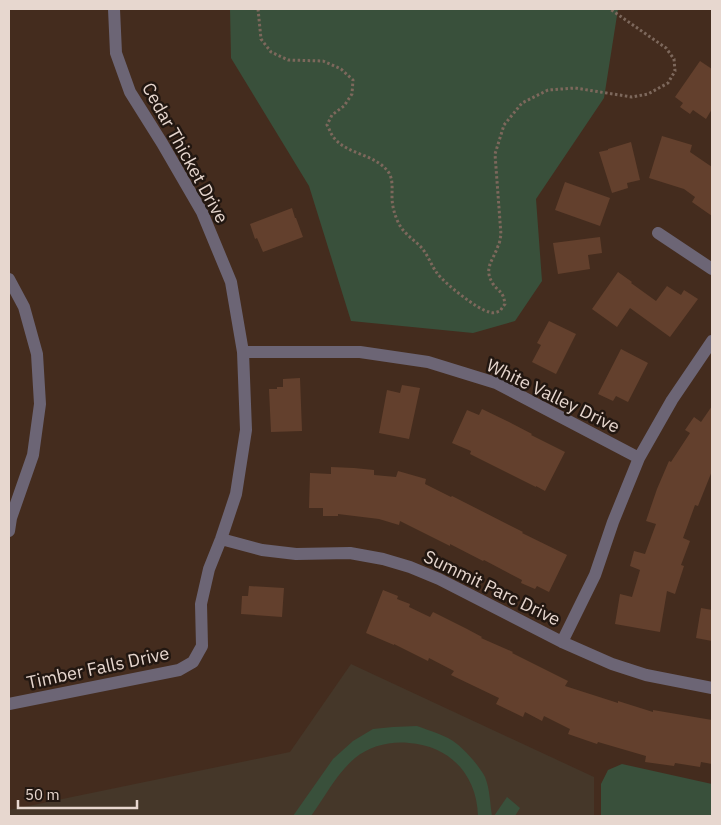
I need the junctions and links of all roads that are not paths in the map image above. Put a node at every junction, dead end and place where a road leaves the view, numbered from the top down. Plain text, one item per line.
1 (114, 9) edge
2 (658, 233) dead end
3 (712, 269) edge
4 (9, 279) edge
5 (712, 341) edge
6 (243, 352) junction
7 (639, 458) junction
8 (9, 531) edge
9 (222, 539) junction
10 (562, 642) junction
11 (193, 662) joint
12 (712, 688) edge
13 (9, 704) edge

1 - 6 street, Cedar Thicket Drive
2 - 3 street
4 - 8 street
5 - 7 street
6 - 7 street, White Valley Drive
6 - 9 street, Cedar Thicket Drive
7 - 10 street
9 - 10 street, Summit Parc Drive
9 - 11 street, Cedar Thicket Drive
10 - 12 street, Summit Parc Drive
11 - 13 street, Timber Falls Drive

